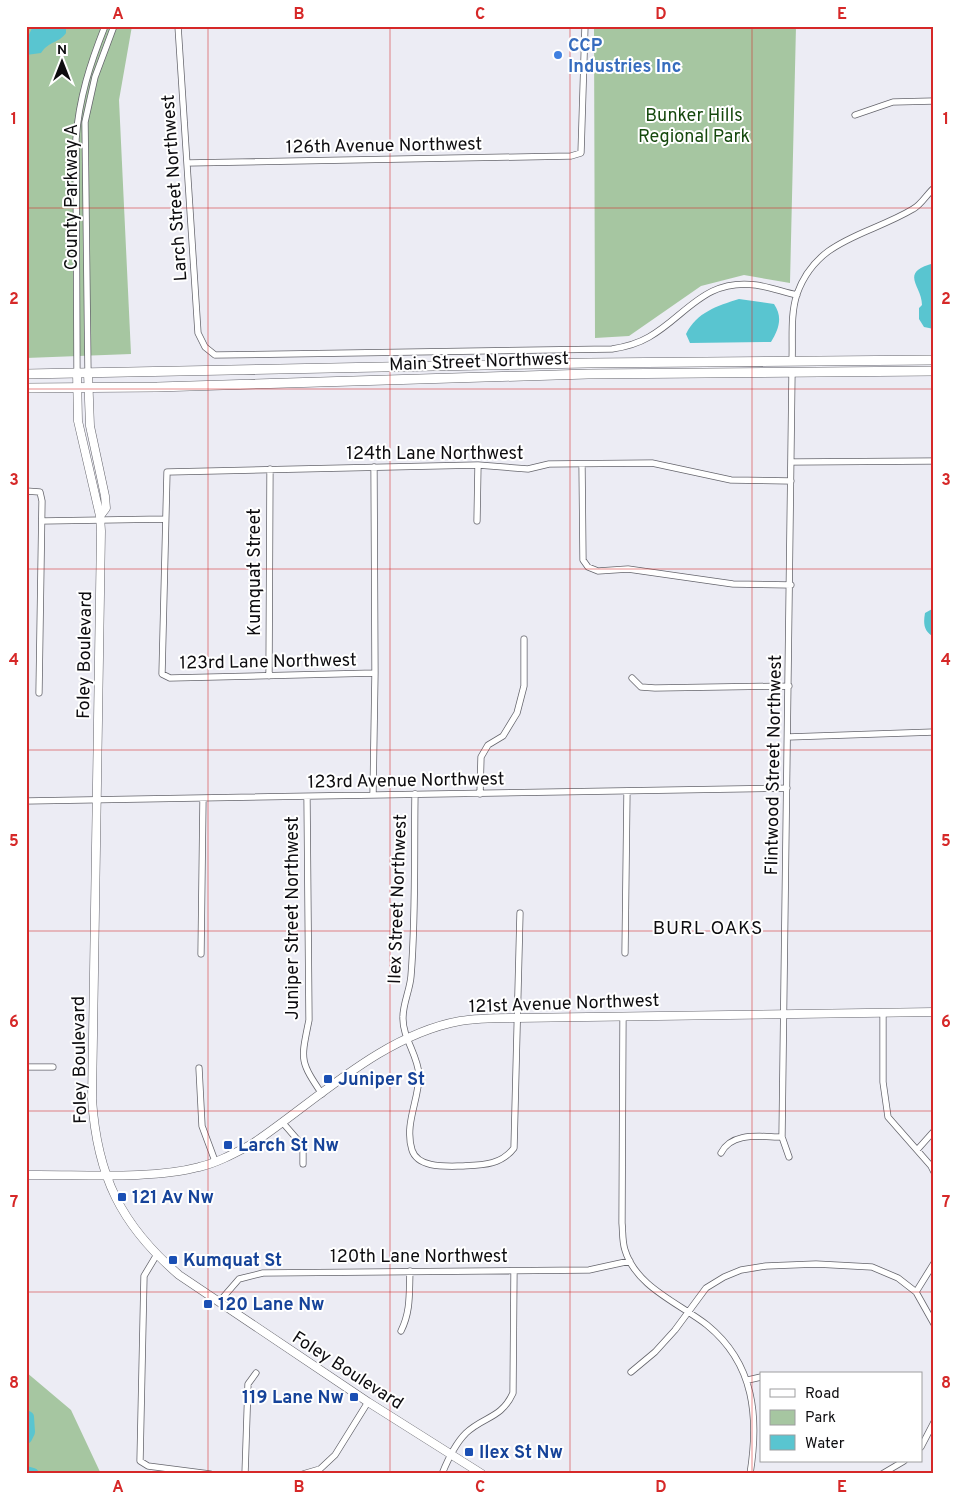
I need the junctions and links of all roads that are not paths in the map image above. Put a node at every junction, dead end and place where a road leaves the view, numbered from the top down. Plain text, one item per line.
1 (105, 26) edge
2 (114, 26) edge
3 (178, 26) edge
4 (585, 26) edge
5 (934, 101) edge
6 (855, 115) dead end
7 (187, 163) junction
8 (934, 188) edge
9 (797, 295) junction
10 (934, 360) edge
11 (792, 362) junction
12 (934, 371) edge
13 (77, 373) junction
14 (88, 373) junction
15 (792, 373) junction
16 (26, 374) edge
17 (76, 387) junction
18 (88, 387) junction
19 (26, 388) edge
20 (934, 461) edge
21 (792, 462) junction
22 (582, 464) junction
23 (478, 465) junction
24 (374, 467) junction
25 (270, 469) junction
26 (791, 481) junction
27 (26, 491) edge
28 (100, 518) junction
29 (165, 519) junction
30 (477, 521) dead end
31 (42, 522) junction
32 (791, 585) junction
33 (524, 639) dead end
34 (375, 673) junction
35 (269, 676) junction
36 (632, 678) dead end
37 (789, 686) junction
38 (39, 693) dead end
39 (934, 732) edge
40 (788, 737) junction
41 (787, 788) junction
42 (627, 792) junction
43 (415, 794) junction
44 (480, 794) junction
45 (373, 795) junction
46 (307, 797) junction
47 (203, 798) junction
48 (97, 799) junction
49 (26, 801) edge
50 (520, 913) dead end
51 (625, 953) dead end
52 (201, 954) dead end
53 (934, 1012) edge
54 (785, 1014) junction
55 (883, 1014) junction
56 (623, 1016) junction
57 (517, 1018) junction
58 (407, 1038) junction
59 (26, 1066) edge
60 (53, 1067) dead end
61 (198, 1068) dead end
62 (322, 1094) junction
63 (283, 1123) junction
64 (934, 1131) edge
65 (782, 1137) junction
66 (917, 1150) junction
67 (721, 1153) dead end
68 (789, 1157) dead end
69 (215, 1161) junction
70 (303, 1164) dead end
71 (934, 1172) edge
72 (107, 1174) junction
73 (26, 1175) edge
74 (156, 1256) junction
75 (630, 1261) junction
76 (934, 1263) edge
77 (410, 1271) junction
78 (514, 1271) junction
79 (916, 1292) junction
80 (219, 1302) junction
81 (688, 1312) junction
82 (934, 1324) edge
83 (401, 1331) dead end
84 (631, 1372) dead end
85 (256, 1373) dead end
86 (760, 1377) edge
87 (748, 1380) junction
88 (368, 1402) junction
89 (934, 1422) edge
90 (922, 1445) edge
91 (451, 1454) junction
92 (903, 1462) edge
93 (897, 1467) junction
94 (210, 1474) edge
95 (245, 1474) edge
96 (302, 1474) edge
97 (442, 1474) edge
98 (482, 1474) edge
99 (750, 1474) edge
100 (882, 1474) edge
101 (902, 1474) edge

1 - 13 street, County Parkway A
2 - 14 street, County Parkway A
3 - 7 street, Larch Street Northwest
4 - 7 street, 126th Avenue Northwest
5 - 6 street
7 - 9 street, Larch Street Northwest
8 - 9 street
9 - 11 street
10 - 11 main road, Main Street Northwest
11 - 14 main road, Main Street Northwest
12 - 15 main road, Main Street Northwest
13 - 14 main road, Main Street Northwest
13 - 16 main road, Main Street Northwest
13 - 17 street, Foley Boulevard
14 - 18 street, Foley Boulevard
15 - 18 main road, Main Street Northwest
15 - 21 street, Flintwood Street Northwest
17 - 18 main road, Main Street Northwest
17 - 19 main road, Main Street Northwest
17 - 28 street, Foley Boulevard
18 - 28 street, Foley Boulevard
20 - 21 street
21 - 26 street, Flintwood Street Northwest
22 - 23 street, 124th Lane Northwest
22 - 26 street, 124th Lane Northwest
22 - 32 street
23 - 24 street, 124th Lane Northwest
23 - 30 street
24 - 25 street, 124th Lane Northwest
24 - 34 street, Ilex Street Northwest
25 - 29 street, 124th Lane Northwest
25 - 35 street, Kumquat Street
26 - 32 street, Flintwood Street Northwest
27 - 31 street
28 - 29 street
28 - 31 street
28 - 48 street, Foley Boulevard
29 - 35 street, 123rd Lane Northwest
31 - 38 street
32 - 37 street, Flintwood Street Northwest
33 - 44 street
34 - 35 street, 123rd Lane Northwest
34 - 45 street, Ilex Street Northwest
36 - 37 street
37 - 40 street, Flintwood Street Northwest
39 - 40 street
40 - 41 street, Flintwood Street Northwest
41 - 42 street, 123rd Avenue Northwest
41 - 54 street, Flintwood Street Northwest
42 - 44 street, 123rd Avenue Northwest
42 - 51 street
43 - 44 street, 123rd Avenue Northwest
43 - 45 street, 123rd Avenue Northwest
43 - 58 street, Ilex Street Northwest
45 - 46 street, 123rd Avenue Northwest
46 - 47 street, 123rd Avenue Northwest
46 - 62 street, Juniper Street Northwest
47 - 48 street, 123rd Avenue Northwest
47 - 52 street
48 - 49 street, 123rd Avenue Northwest
48 - 72 street, Foley Boulevard
50 - 57 street
53 - 55 street, 121st Avenue Northwest
54 - 55 street, 121st Avenue Northwest
54 - 56 street, 121st Avenue Northwest
54 - 65 street, Flintwood Street Northwest
55 - 66 street
56 - 57 street, 121st Avenue Northwest
56 - 75 street
57 - 58 street, 121st Avenue Northwest
57 - 58 street, Ilex Street Northwest
58 - 62 street, 121st Avenue Northwest
59 - 60 street
61 - 69 street
62 - 63 street, 121st Avenue Northwest
63 - 69 street, 121st Avenue Northwest
63 - 70 street
64 - 66 street
65 - 67 street
65 - 68 street, Flintwood Street Northwest
66 - 71 street
69 - 72 street, 121st Avenue Northwest
72 - 73 street, 121st Avenue Northwest
72 - 74 street, Foley Boulevard
74 - 80 street, Foley Boulevard
74 - 94 street
75 - 78 street, 120th Lane Northwest
75 - 81 street
76 - 79 street
77 - 78 street, 120th Lane Northwest
77 - 80 street, 120th Lane Northwest
77 - 83 street
78 - 91 street
79 - 81 street
79 - 82 street
80 - 88 street, Foley Boulevard
81 - 84 street
81 - 87 street
85 - 95 street
86 - 87 street
87 - 99 street
88 - 91 street, Foley Boulevard
88 - 96 street
89 - 90 street
91 - 97 street
91 - 98 street, Foley Boulevard
92 - 93 street
93 - 100 street
93 - 101 street

